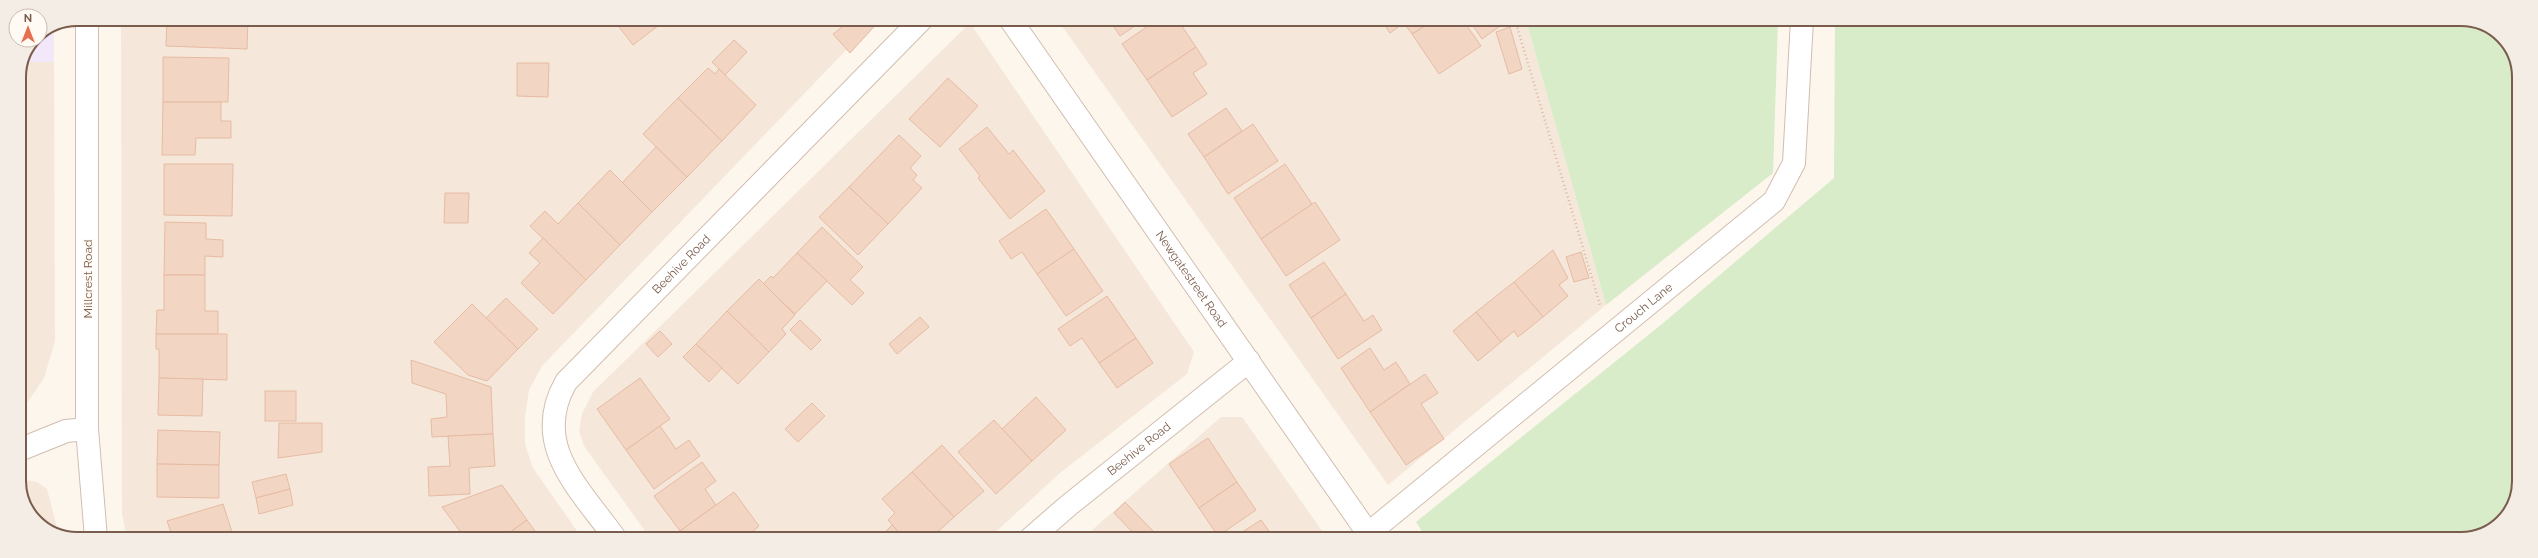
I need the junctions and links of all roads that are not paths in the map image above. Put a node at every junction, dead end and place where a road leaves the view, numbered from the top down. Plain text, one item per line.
1 (87, 26) edge
2 (915, 26) edge
3 (1015, 26) edge
4 (1802, 26) edge
5 (1249, 361) junction
6 (87, 429) junction
7 (26, 447) edge
8 (96, 532) edge
9 (611, 532) edge
10 (1038, 532) edge
11 (1368, 532) edge
12 (1376, 532) edge

1 - 6 street, Millcrest Road
2 - 9 street, Beehive Road
3 - 5 street, Newgatestreet Road
4 - 12 street, Crouch Lane
5 - 10 street, Beehive Road
5 - 11 street, Newgatestreet Road
6 - 7 street
6 - 8 street, Millcrest Road

